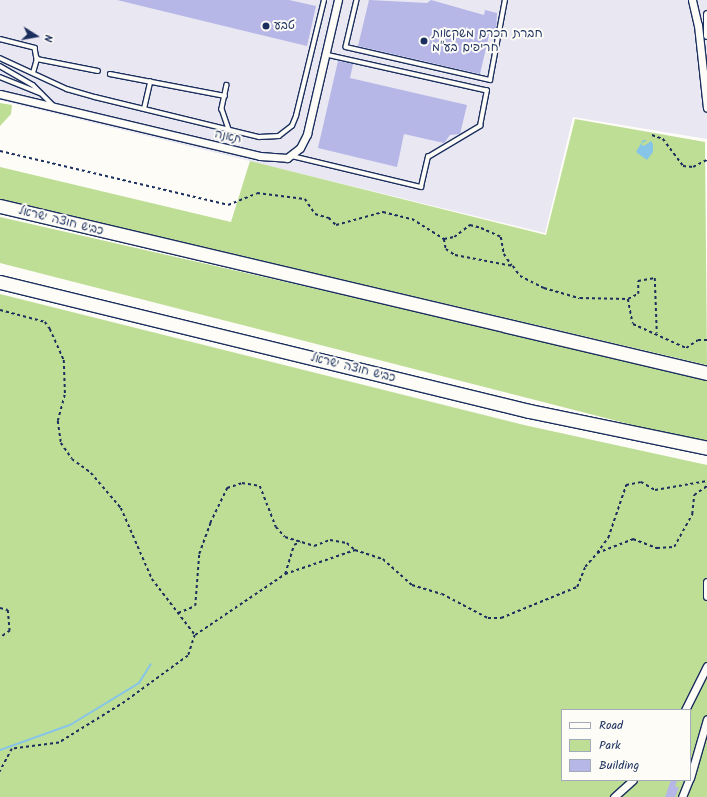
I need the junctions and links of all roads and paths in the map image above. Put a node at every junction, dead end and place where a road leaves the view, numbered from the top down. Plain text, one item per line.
1 (324, 0) edge
2 (338, 0) edge
3 (357, 0) edge
4 (505, 0) edge
5 (692, 0) edge
6 (707, 14) edge
7 (707, 35) edge
8 (0, 39) edge
9 (326, 55) junction
10 (0, 58) edge
11 (37, 60) junction
12 (0, 66) edge
13 (98, 71) dead end
14 (33, 73) junction
15 (705, 73) edge
16 (110, 74) dead end
17 (0, 77) edge
18 (150, 82) junction
19 (228, 85) dead end
20 (0, 94) edge
21 (42, 94) junction
22 (225, 96) junction
23 (55, 107) junction
24 (707, 108) edge
25 (144, 109) junction
26 (230, 130) junction
27 (652, 135) dead end
28 (0, 151) edge
29 (292, 156) junction
30 (707, 160) edge
31 (0, 206) edge
32 (444, 239) junction
33 (513, 266) junction
34 (0, 282) edge
35 (628, 299) junction
36 (0, 310) edge
37 (657, 333) junction
38 (707, 340) edge
39 (707, 373) edge
40 (707, 448) edge
41 (707, 481) edge
42 (707, 486) edge
43 (300, 542) junction
44 (355, 550) junction
45 (597, 553) junction
46 (285, 574) junction
47 (707, 582) edge
48 (707, 596) edge
49 (0, 608) edge
50 (178, 613) junction
51 (195, 635) junction
52 (0, 638) edge
53 (707, 666) edge
54 (686, 709) edge
55 (707, 719) edge
56 (0, 772) edge
57 (691, 775) edge
58 (632, 781) edge
59 (689, 781) edge
60 (614, 797) edge
61 (682, 797) edge

1 - 26 lane
2 - 9 street
3 - 4 lane
5 - 15 street
6 - 7 street
8 - 11 lane
9 - 29 street
9 - 29 lane
10 - 14 lane
11 - 13 lane
11 - 14 lane
12 - 21 lane
14 - 25 lane
15 - 24 street
16 - 18 lane
17 - 21 lane
18 - 22 lane
18 - 25 lane
19 - 22 lane
20 - 23 street, תאנה
21 - 23 lane
22 - 26 lane
23 - 29 street, תאנה
25 - 26 lane
27 - 30 path
28 - 32 path
31 - 39 highway, כביש חוצה ישראל
32 - 33 path
32 - 33 path
33 - 35 path
34 - 40 highway, כביש חוצה ישראל
35 - 37 path
35 - 37 path
36 - 50 path
37 - 38 path
41 - 45 path
42 - 45 path
43 - 44 path
43 - 46 path
43 - 50 path
44 - 45 path
44 - 46 path
46 - 51 path
47 - 48 street
49 - 52 path
50 - 51 path
51 - 56 path
53 - 54 street
55 - 57 street
58 - 60 street
59 - 61 street

